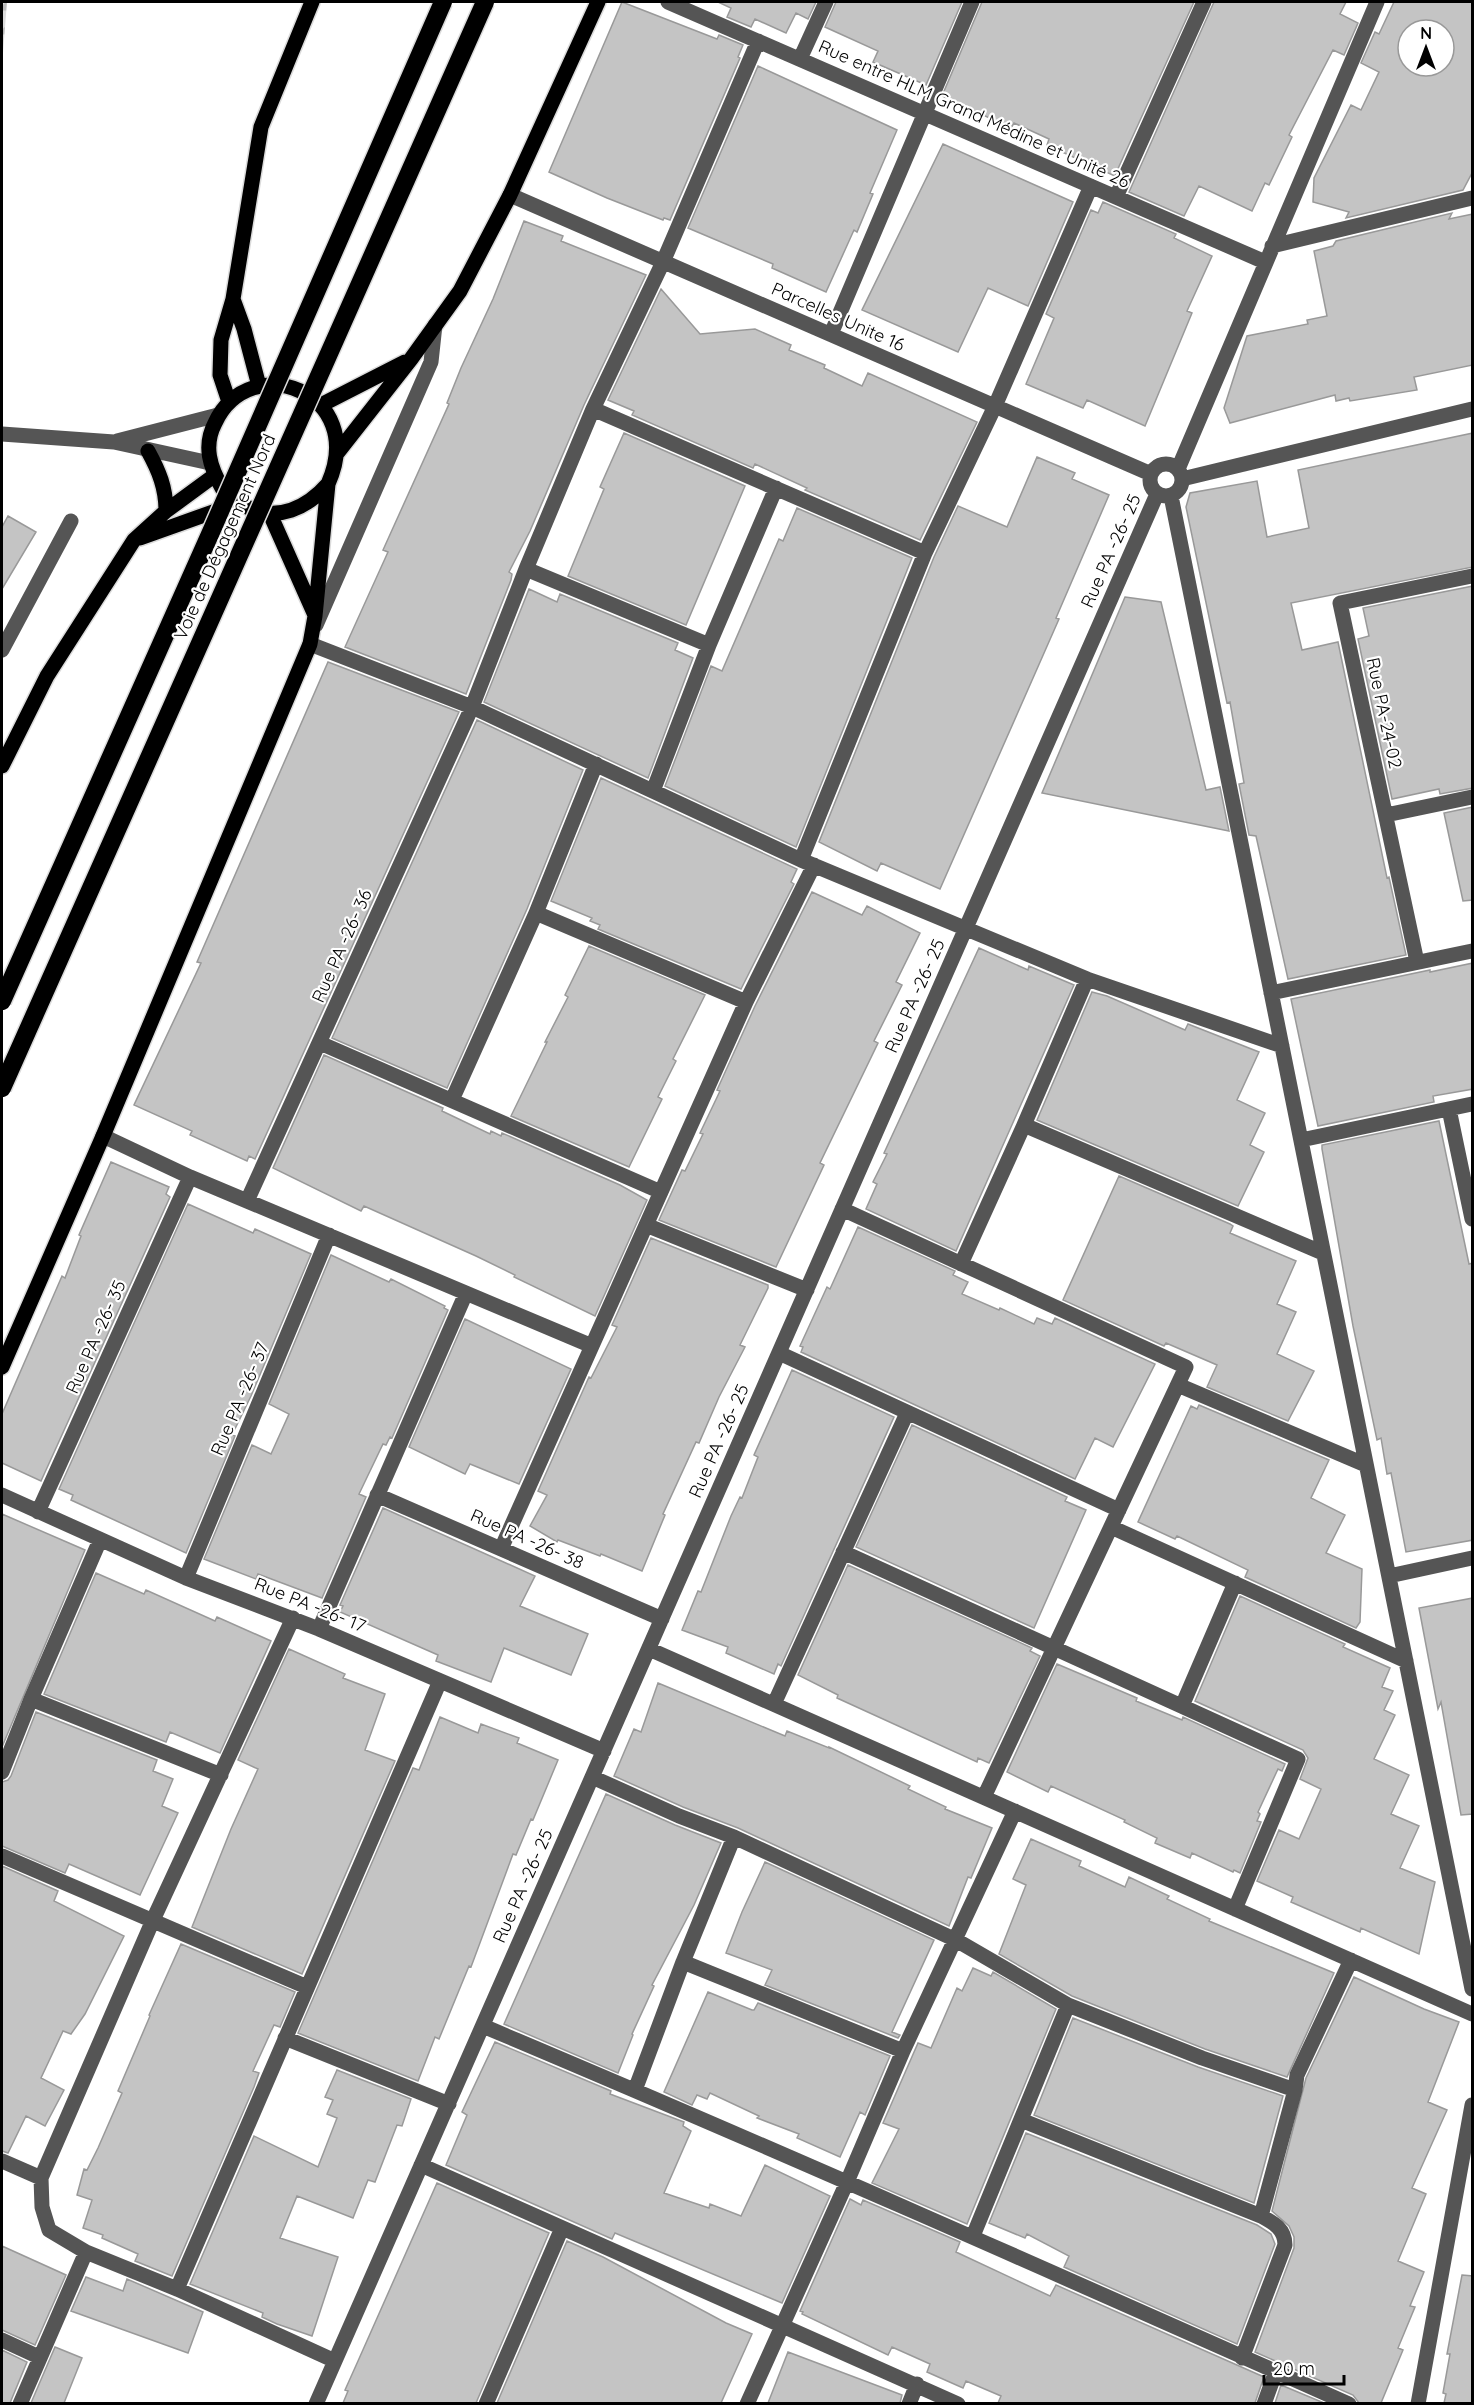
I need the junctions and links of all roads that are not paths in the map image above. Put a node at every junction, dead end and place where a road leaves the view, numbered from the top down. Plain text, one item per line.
1 (312, 2) edge
2 (443, 2) edge
3 (485, 2) edge
4 (598, 2) edge
5 (668, 2) edge
6 (826, 2) edge
7 (972, 2) edge
8 (1204, 2) edge
9 (1377, 2) edge
10 (758, 41) junction
11 (800, 59) junction
12 (924, 114) junction
13 (1091, 186) junction
14 (510, 195) junction
15 (1116, 197) junction
16 (1473, 198) edge
17 (1272, 246) junction
18 (663, 262) junction
19 (1264, 262) junction
20 (233, 299) junction
21 (435, 325) junction
22 (831, 334) junction
23 (411, 359) junction
24 (259, 386) junction
25 (229, 402) junction
26 (321, 405) junction
27 (995, 406) junction
28 (592, 409) junction
29 (1473, 410) edge
30 (218, 415) junction
31 (2, 434) edge
32 (114, 442) junction
33 (148, 451) junction
34 (338, 452) junction
35 (212, 469) junction
36 (1151, 474) junction
37 (1180, 474) junction
38 (328, 484) junction
39 (776, 488) junction
40 (1164, 495) junction
41 (238, 504) junction
42 (166, 510) junction
43 (270, 514) junction
44 (71, 521) dead end
45 (134, 540) junction
46 (924, 553) junction
47 (526, 569) junction
48 (1473, 576) edge
49 (315, 616) junction
50 (311, 639) junction
51 (709, 645) junction
52 (2, 650) edge
53 (472, 707) junction
54 (596, 764) junction
55 (2, 765) edge
56 (653, 791) junction
57 (1473, 797) edge
58 (1386, 815) junction
59 (808, 863) junction
60 (536, 913) junction
61 (966, 929) junction
62 (1473, 951) edge
63 (1417, 962) junction
64 (1087, 980) junction
65 (1271, 993) junction
66 (2, 1001) edge
67 (746, 1002) junction
68 (320, 1043) junction
69 (1282, 1046) junction
70 (2, 1088) edge
71 (452, 1100) junction
72 (1473, 1104) edge
73 (1449, 1109) junction
74 (1024, 1125) junction
75 (103, 1136) junction
76 (1301, 1140) junction
77 (190, 1177) junction
78 (661, 1192) junction
79 (247, 1201) junction
80 (842, 1209) junction
81 (1473, 1219) edge
82 (646, 1225) junction
83 (329, 1235) junction
84 (1323, 1253) junction
85 (961, 1264) junction
86 (807, 1290) junction
87 (466, 1293) junction
88 (592, 1346) junction
89 (779, 1353) junction
90 (2, 1367) edge
91 (1178, 1385) junction
92 (907, 1413) junction
93 (1366, 1465) junction
94 (2, 1495) edge
95 (377, 1495) junction
96 (1119, 1510) junction
97 (38, 1512) junction
98 (1111, 1527) junction
99 (100, 1540) junction
100 (501, 1549) junction
101 (843, 1552) junction
102 (1473, 1558) edge
103 (1389, 1576) junction
104 (186, 1578) junction
105 (1235, 1583) junction
106 (293, 1618) junction
107 (662, 1619) junction
108 (319, 1629) junction
109 (1054, 1648) junction
110 (649, 1649) junction
111 (1406, 1661) junction
112 (440, 1681) junction
113 (31, 1699) junction
114 (774, 1704) junction
115 (1182, 1706) junction
116 (604, 1751) junction
117 (2, 1772) edge
118 (221, 1775) junction
119 (592, 1777) junction
120 (984, 1797) junction
121 (1015, 1811) junction
122 (734, 1837) junction
123 (2, 1856) edge
124 (1235, 1909) junction
125 (153, 1920) junction
126 (956, 1940) junction
127 (1352, 1960) junction
128 (683, 1962) junction
129 (308, 1987) junction
130 (1473, 1989) edge
131 (1068, 2006) junction
132 (1473, 2013) edge
133 (483, 2026) junction
134 (285, 2038) junction
135 (903, 2051) junction
136 (635, 2090) junction
137 (1295, 2090) junction
138 (448, 2104) junction
139 (1473, 2105) edge
140 (1021, 2120) junction
141 (2, 2161) edge
142 (421, 2165) junction
143 (41, 2178) junction
144 (847, 2182) junction
145 (1261, 2216) junction
146 (562, 2228) junction
147 (973, 2236) junction
148 (86, 2252) junction
149 (177, 2289) junction
150 (782, 2326) junction
151 (2, 2340) edge
152 (39, 2358) junction
153 (1242, 2358) junction
154 (335, 2361) junction
155 (1276, 2371) junction
156 (917, 2384) junction
157 (492, 2402) edge
158 (20, 2403) edge
159 (316, 2403) edge
160 (747, 2403) edge
161 (909, 2403) edge
162 (958, 2403) edge
163 (1264, 2403) edge
164 (1349, 2403) edge
165 (1418, 2403) edge

1 - 20 main road
2 - 66 highway, Voie de Dégagement Nord, bridge
3 - 70 highway, Voie de Dégagement Nord, bridge
4 - 14 main road
5 - 10 street, Rue entre HLM Grand Médine et Unité 26
6 - 11 street
7 - 12 street
8 - 15 street
9 - 17 street
10 - 11 street, Rue entre HLM Grand Médine et Unité 26
10 - 18 street, Rue PA -26- 36
11 - 12 street, Rue entre HLM Grand Médine et Unité 26
12 - 13 street, Rue entre HLM Grand Médine et Unité 26
12 - 22 street
13 - 15 street, Rue entre HLM Grand Médine et Unité 26
13 - 27 street
14 - 18 street, Parcelles Unite 16
14 - 21 main road
15 - 19 street, Rue entre HLM Grand Médine et Unité 26
16 - 17 street
17 - 19 street
18 - 22 street, Parcelles Unite 16
18 - 28 street, Rue PA -26- 36
19 - 37 street
20 - 24 main road
20 - 25 main road
21 - 23 main road
21 - 50 street
22 - 27 street, Parcelles Unite 16
23 - 26 main road
23 - 34 main road
24 - 25 main road
24 - 26 main road
25 - 30 main road
26 - 34 main road
27 - 36 street, Parcelles Unite 16
27 - 46 street
28 - 39 street
28 - 47 street, Rue PA -26- 36
29 - 37 street
30 - 32 street
30 - 35 main road
31 - 32 street
32 - 33 street
33 - 35 street
33 - 42 main road
34 - 38 main road
35 - 41 main road
35 - 42 main road
36 - 37 street
36 - 40 street
37 - 40 street
38 - 43 main road
38 - 49 main road
39 - 46 street
39 - 51 street
40 - 61 street, Rue PA -26- 25
40 - 65 street
41 - 43 main road
41 - 45 main road
42 - 45 main road
43 - 49 main road
44 - 52 street
45 - 55 main road
46 - 59 street
47 - 51 street
47 - 53 street, Rue PA -26- 36
48 - 58 street, Rue PA-24-02
49 - 50 main road
50 - 53 street
50 - 75 main road
51 - 56 street
53 - 54 street
53 - 68 street, Rue PA -26- 36
54 - 56 street
54 - 60 street
56 - 59 street
57 - 58 street
58 - 63 street, Rue PA-24-02
59 - 61 street
59 - 67 street
60 - 67 street
60 - 71 street
61 - 64 street
61 - 80 street, Rue PA -26- 25
62 - 63 street
63 - 65 street
64 - 69 street
64 - 74 street
65 - 69 street
67 - 78 street
68 - 71 street
68 - 79 street, Rue PA -26- 36
69 - 76 street
71 - 78 street
72 - 73 street
73 - 76 street
73 - 81 street
74 - 84 street
74 - 85 street
75 - 77 street
75 - 90 main road
76 - 84 street
77 - 79 street
77 - 97 street, Rue PA -26- 35
78 - 82 street
79 - 83 street
80 - 85 street
80 - 86 street, Rue PA -26- 25
82 - 86 street
82 - 88 street
83 - 87 street
83 - 104 street, Rue PA -26- 37
84 - 93 street
85 - 91 street
86 - 89 street, Rue PA -26- 25
87 - 88 street
87 - 95 street
88 - 100 street
89 - 92 street
89 - 107 street, Rue PA -26- 25
91 - 93 street
91 - 96 street
92 - 96 street
92 - 101 street
93 - 103 street
94 - 97 street, Rue PA -26- 17
95 - 100 street, Rue PA -26- 38
95 - 108 street
96 - 98 street
97 - 99 street, Rue PA -26- 17
98 - 105 street
98 - 109 street
99 - 104 street, Rue PA -26- 17
99 - 113 street
100 - 107 street, Rue PA -26- 38
101 - 109 street
101 - 114 street
102 - 103 street
103 - 111 street
104 - 106 street, Rue PA -26- 17
105 - 111 street
105 - 115 street
106 - 108 street, Rue PA -26- 17
106 - 118 street
107 - 110 street, Rue PA -26- 25
108 - 112 street, Rue PA -26- 17
109 - 115 street
109 - 120 street
110 - 114 street
110 - 116 street, Rue PA -26- 25
111 - 130 street
112 - 116 street, Rue PA -26- 17
112 - 129 street
113 - 117 street
113 - 118 street
114 - 120 street
115 - 124 street
116 - 119 street, Rue PA -26- 25
118 - 125 street
119 - 122 street
119 - 133 street, Rue PA -26- 25
120 - 121 street
121 - 124 street
121 - 126 street
122 - 126 street
122 - 128 street
123 - 125 street
124 - 127 street
125 - 129 street
125 - 143 street
126 - 131 street
126 - 135 street
127 - 132 street
127 - 137 street
128 - 135 street
128 - 136 street
129 - 134 street
131 - 137 street
131 - 140 street
133 - 136 street
133 - 138 street, Rue PA -26- 25
134 - 138 street
134 - 149 street
135 - 144 street
136 - 144 street
137 - 145 street
138 - 142 street, Rue PA -26- 25
139 - 165 street
140 - 145 street
140 - 147 street
141 - 143 street
142 - 146 street
142 - 154 street, Rue PA -26- 25
143 - 148 street
144 - 147 street
144 - 150 street
145 - 153 street
146 - 150 street
146 - 157 street
147 - 153 street
148 - 149 street
148 - 152 street
149 - 154 street
150 - 156 street
150 - 160 street
151 - 152 street
152 - 158 street
153 - 155 street
154 - 159 street, Rue PA -26- 25
155 - 163 street
155 - 164 street
156 - 161 street
156 - 162 street

